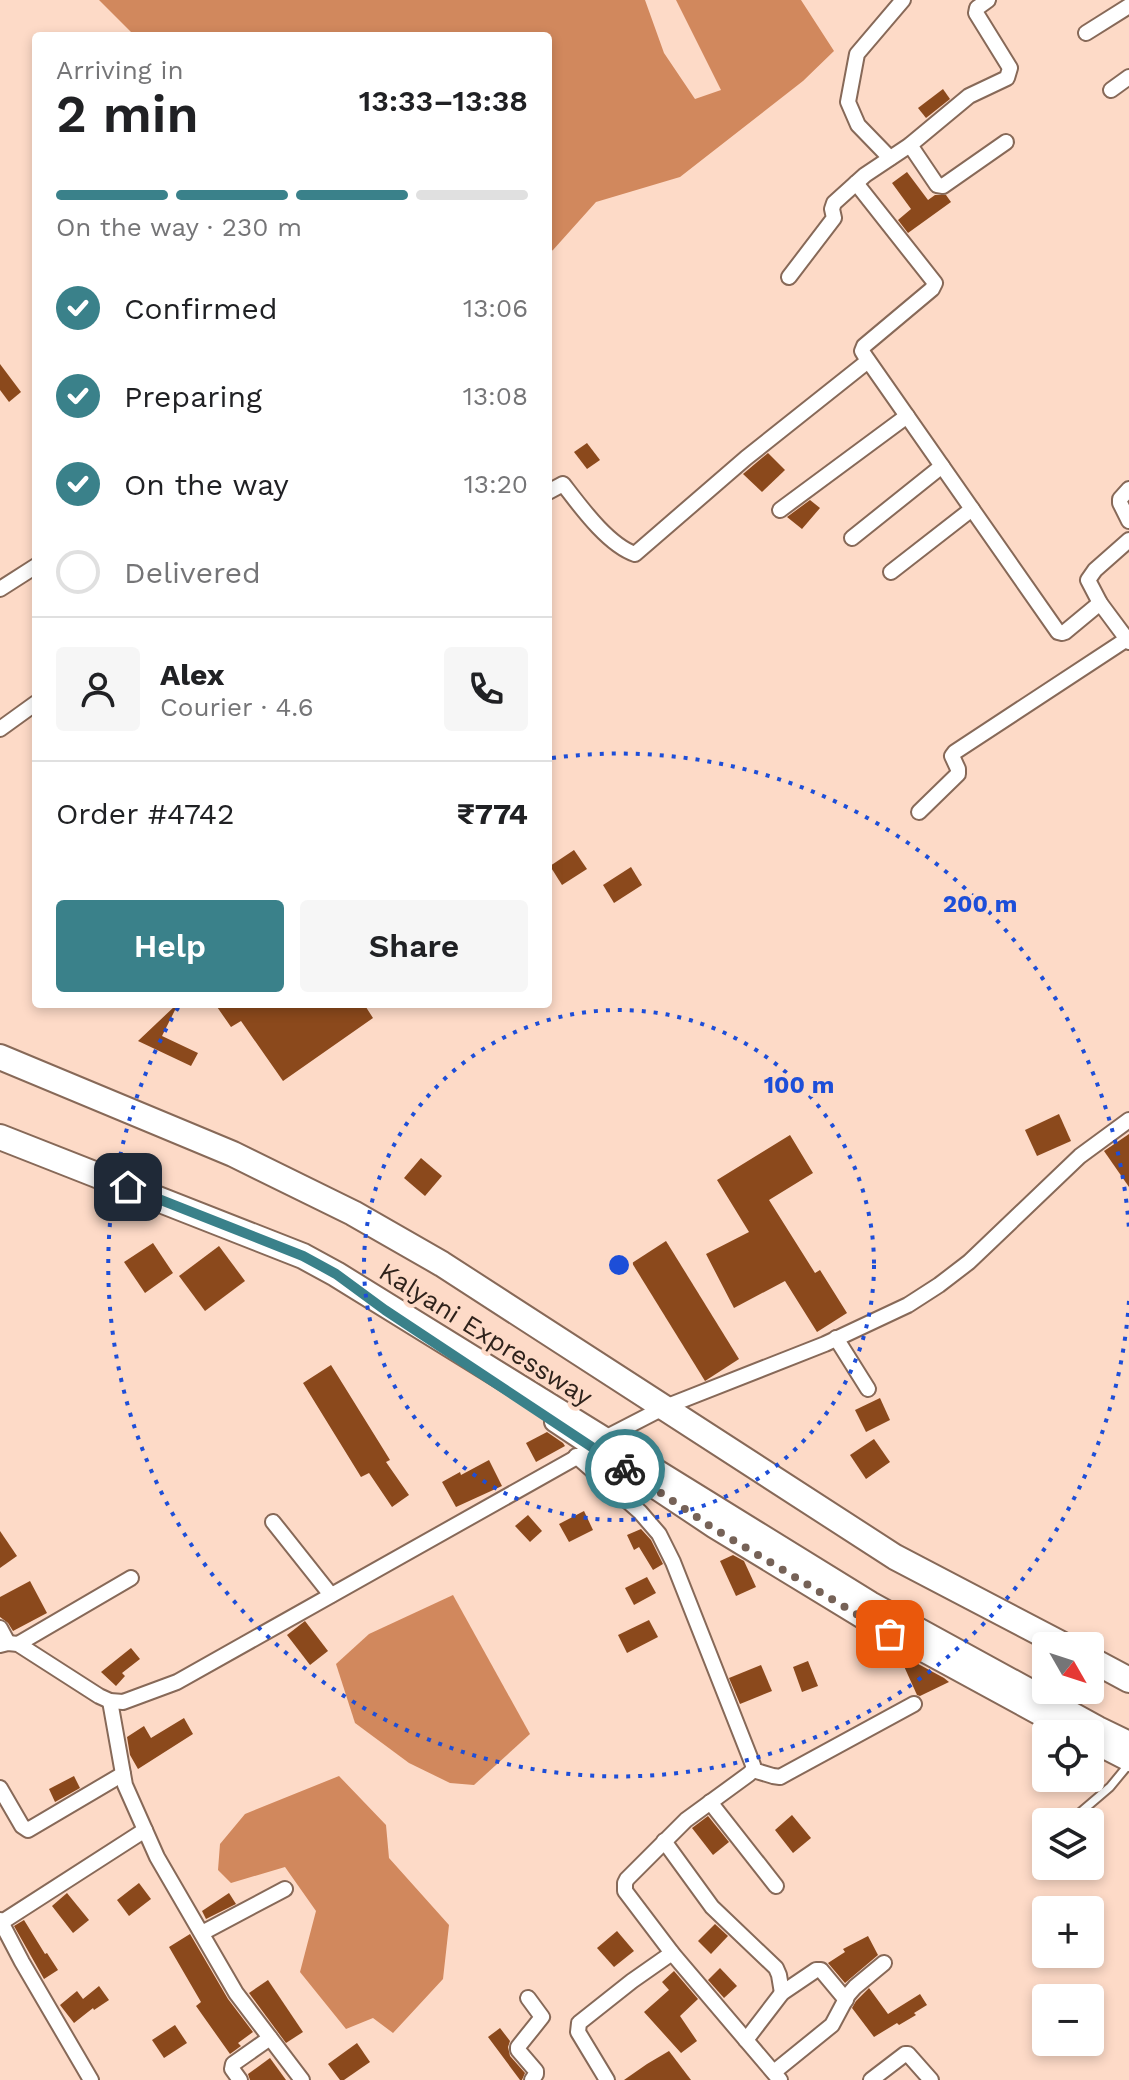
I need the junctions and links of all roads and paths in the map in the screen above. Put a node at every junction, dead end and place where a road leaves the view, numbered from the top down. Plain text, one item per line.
1 (903, 0) edge
2 (988, 0) edge
3 (1129, 6) edge
4 (1086, 33) dead end
5 (1129, 77) edge
6 (1111, 90) dead end
7 (1006, 142) dead end
8 (910, 145) junction
9 (890, 158) junction
10 (856, 183) junction
11 (789, 277) dead end
12 (868, 361) junction
13 (907, 416) junction
14 (942, 466) junction
15 (1129, 489) edge
16 (552, 490) edge
17 (972, 509) junction
18 (780, 510) dead end
19 (1129, 521) edge
20 (852, 538) dead end
21 (1129, 540) edge
22 (32, 569) edge
23 (891, 572) dead end
24 (0, 589) edge
25 (1100, 603) junction
26 (1128, 641) edge
27 (32, 706) edge
28 (0, 729) edge
29 (919, 812) dead end
30 (0, 1057) edge
31 (1129, 1120) edge
32 (0, 1137) edge
33 (836, 1338) junction
34 (868, 1389) dead end
35 (665, 1407) junction
36 (591, 1448) junction
37 (273, 1522) dead end
38 (131, 1578) dead end
39 (331, 1595) junction
40 (0, 1628) edge
41 (1038, 1632) edge
42 (9, 1644) edge
43 (1104, 1667) edge
44 (1129, 1680) edge
45 (110, 1701) junction
46 (914, 1704) dead end
47 (1047, 1720) edge
48 (1129, 1744) edge
49 (1104, 1750) edge
50 (1129, 1763) edge
51 (753, 1770) junction
52 (123, 1774) junction
53 (0, 1788) edge
54 (710, 1802) junction
55 (1085, 1808) edge
56 (145, 1830) junction
57 (664, 1841) junction
58 (776, 1886) dead end
59 (285, 1889) dead end
60 (1, 1921) edge
61 (202, 1933) junction
62 (672, 1953) junction
63 (884, 1963) dead end
64 (782, 1993) junction
65 (528, 1998) dead end
66 (846, 2000) junction
67 (270, 2038) junction
68 (746, 2040) junction
69 (777, 2076) edge
70 (91, 2080) edge
71 (240, 2080) edge
72 (302, 2080) edge
73 (532, 2080) edge
74 (607, 2080) edge
75 (871, 2080) edge
76 (931, 2080) edge

1 - 9 street
2 - 8 street
3 - 4 street
5 - 6 street
7 - 8 street
8 - 9 street
9 - 10 street
10 - 11 street
10 - 12 street
12 - 13 street
12 - 16 street
13 - 14 street
13 - 18 street
14 - 17 street
14 - 20 street
15 - 19 street
17 - 23 street
17 - 25 street
21 - 25 street
22 - 24 street
25 - 26 street
26 - 29 street
27 - 28 street
30 - 35 highway, Kalyani Expressway
31 - 33 street
32 - 36 highway, Kalyani Expressway
33 - 34 street
33 - 35 street
35 - 36 street
35 - 41 highway, Kalyani Expressway
36 - 39 street
36 - 47 street
36 - 48 highway, Kalyani Expressway
36 - 51 street
37 - 39 street
38 - 42 street
39 - 45 street
40 - 42 street
42 - 45 street
43 - 44 highway
45 - 52 street
46 - 51 street
49 - 50 street
50 - 55 lane
51 - 54 street
52 - 53 street
52 - 56 street
54 - 57 street
54 - 58 street
56 - 60 street
56 - 61 street
57 - 62 street
57 - 64 street
59 - 61 street
60 - 70 street
61 - 67 street
62 - 68 street
62 - 74 street
63 - 66 street
64 - 66 street
64 - 68 street
65 - 73 street
66 - 69 street
67 - 71 street
67 - 72 street
68 - 69 street
75 - 76 street

